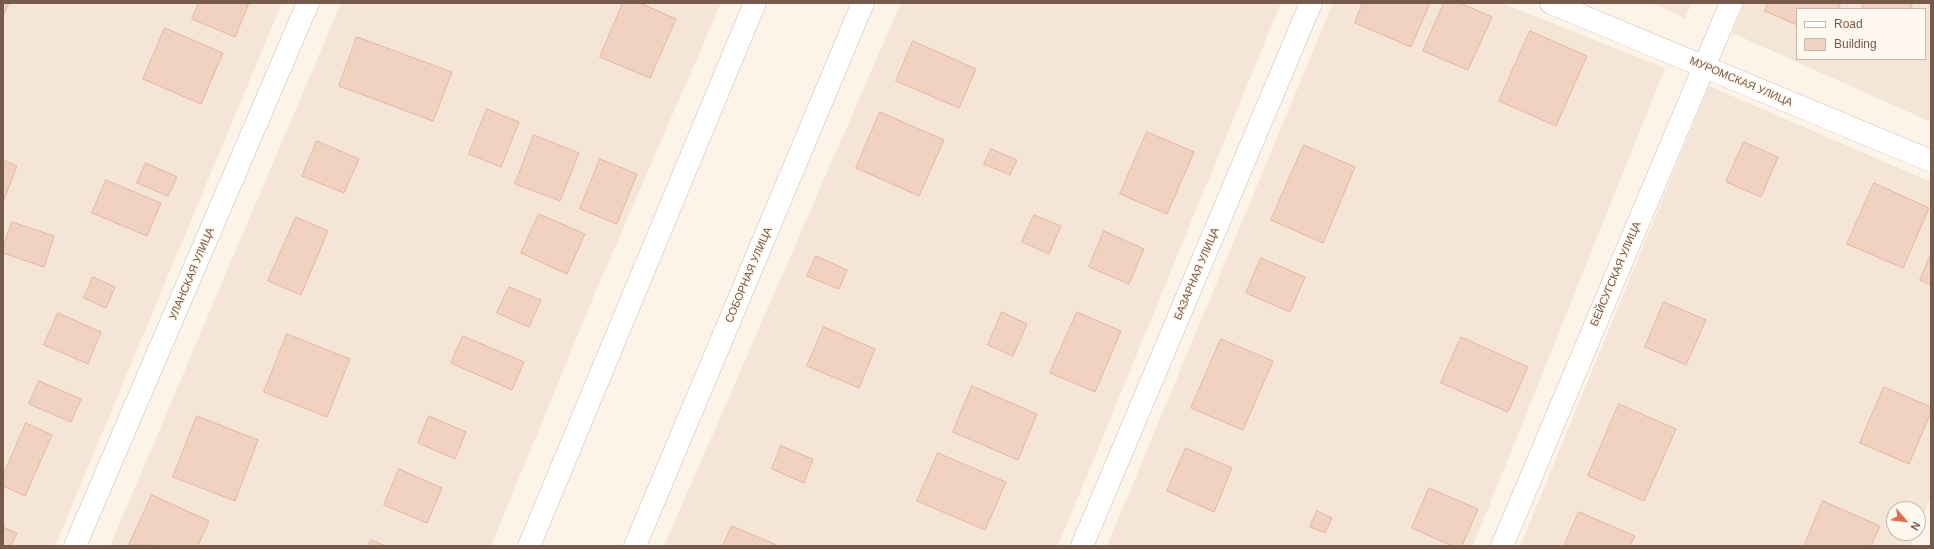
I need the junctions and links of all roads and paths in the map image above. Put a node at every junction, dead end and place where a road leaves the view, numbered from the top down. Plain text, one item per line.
1 (308, 3) edge
2 (755, 3) edge
3 (863, 3) edge
4 (1312, 3) edge
5 (1551, 3) edge
6 (1731, 3) edge
7 (1704, 66) junction
8 (1931, 161) edge
9 (75, 546) edge
10 (529, 546) edge
11 (635, 546) edge
12 (1082, 546) edge
13 (1502, 546) edge

1 - 9 street, УЛАНСКАЯ УЛИЦА
2 - 10 street
3 - 11 street, СОБОРНАЯ УЛИЦА
4 - 12 street, БАЗАРНАЯ УЛИЦА
5 - 7 street, МУРОМСКАЯ УЛИЦА
6 - 7 street, БЕЙСУГСКАЯ УЛИЦА
7 - 8 street, МУРОМСКАЯ УЛИЦА
7 - 13 street, БЕЙСУГСКАЯ УЛИЦА

